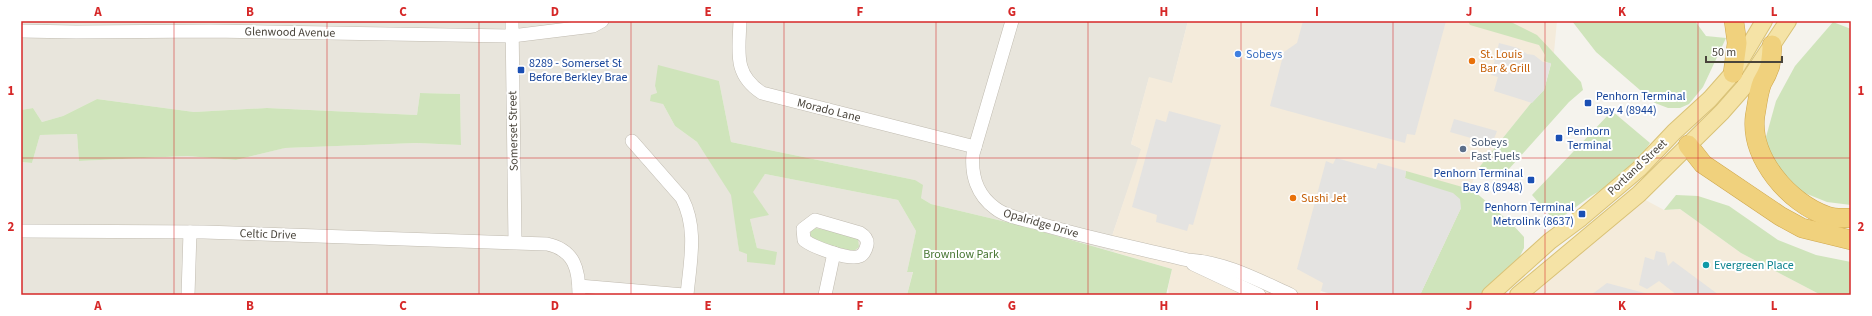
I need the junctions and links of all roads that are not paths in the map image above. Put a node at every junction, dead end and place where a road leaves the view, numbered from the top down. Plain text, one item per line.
1 (512, 21) edge
2 (602, 21) edge
3 (740, 21) edge
4 (1012, 21) edge
5 (1734, 21) edge
6 (1764, 21) edge
7 (1788, 21) edge
8 (21, 31) edge
9 (512, 36) junction
10 (1772, 45) junction
11 (1733, 73) junction
12 (1674, 132) junction
13 (632, 140) dead end
14 (1688, 146) junction
15 (974, 147) junction
16 (1851, 218) edge
17 (21, 231) edge
18 (190, 232) junction
19 (1851, 240) edge
20 (515, 242) junction
21 (834, 253) dead end
22 (1188, 260) junction
23 (579, 291) edge
24 (188, 295) edge
25 (686, 295) edge
26 (825, 295) edge
27 (1259, 295) edge
28 (1291, 295) edge
29 (1490, 295) edge
30 (1518, 295) edge

1 - 9 street, Somerset Street
2 - 9 street, Glenwood Avenue
3 - 15 street, Morado Lane
4 - 15 street, Opalridge Drive
5 - 11 highway
6 - 11 main road, Portland Street
7 - 10 main road, Portland Street
8 - 9 street, Glenwood Avenue
9 - 20 street, Somerset Street
10 - 14 main road, Portland Street
10 - 16 highway
11 - 12 main road, Portland Street
12 - 14 main road
12 - 29 main road, Portland Street
13 - 25 street
14 - 19 highway
14 - 30 main road, Portland Street
15 - 22 street, Opalridge Drive
17 - 18 street, Celtic Drive
18 - 20 street, Celtic Drive
18 - 24 street
20 - 23 street, Celtic Drive
21 - 26 street
22 - 27 street, Opalridge Drive
22 - 28 street, Opalridge Drive
23 - 25 street

